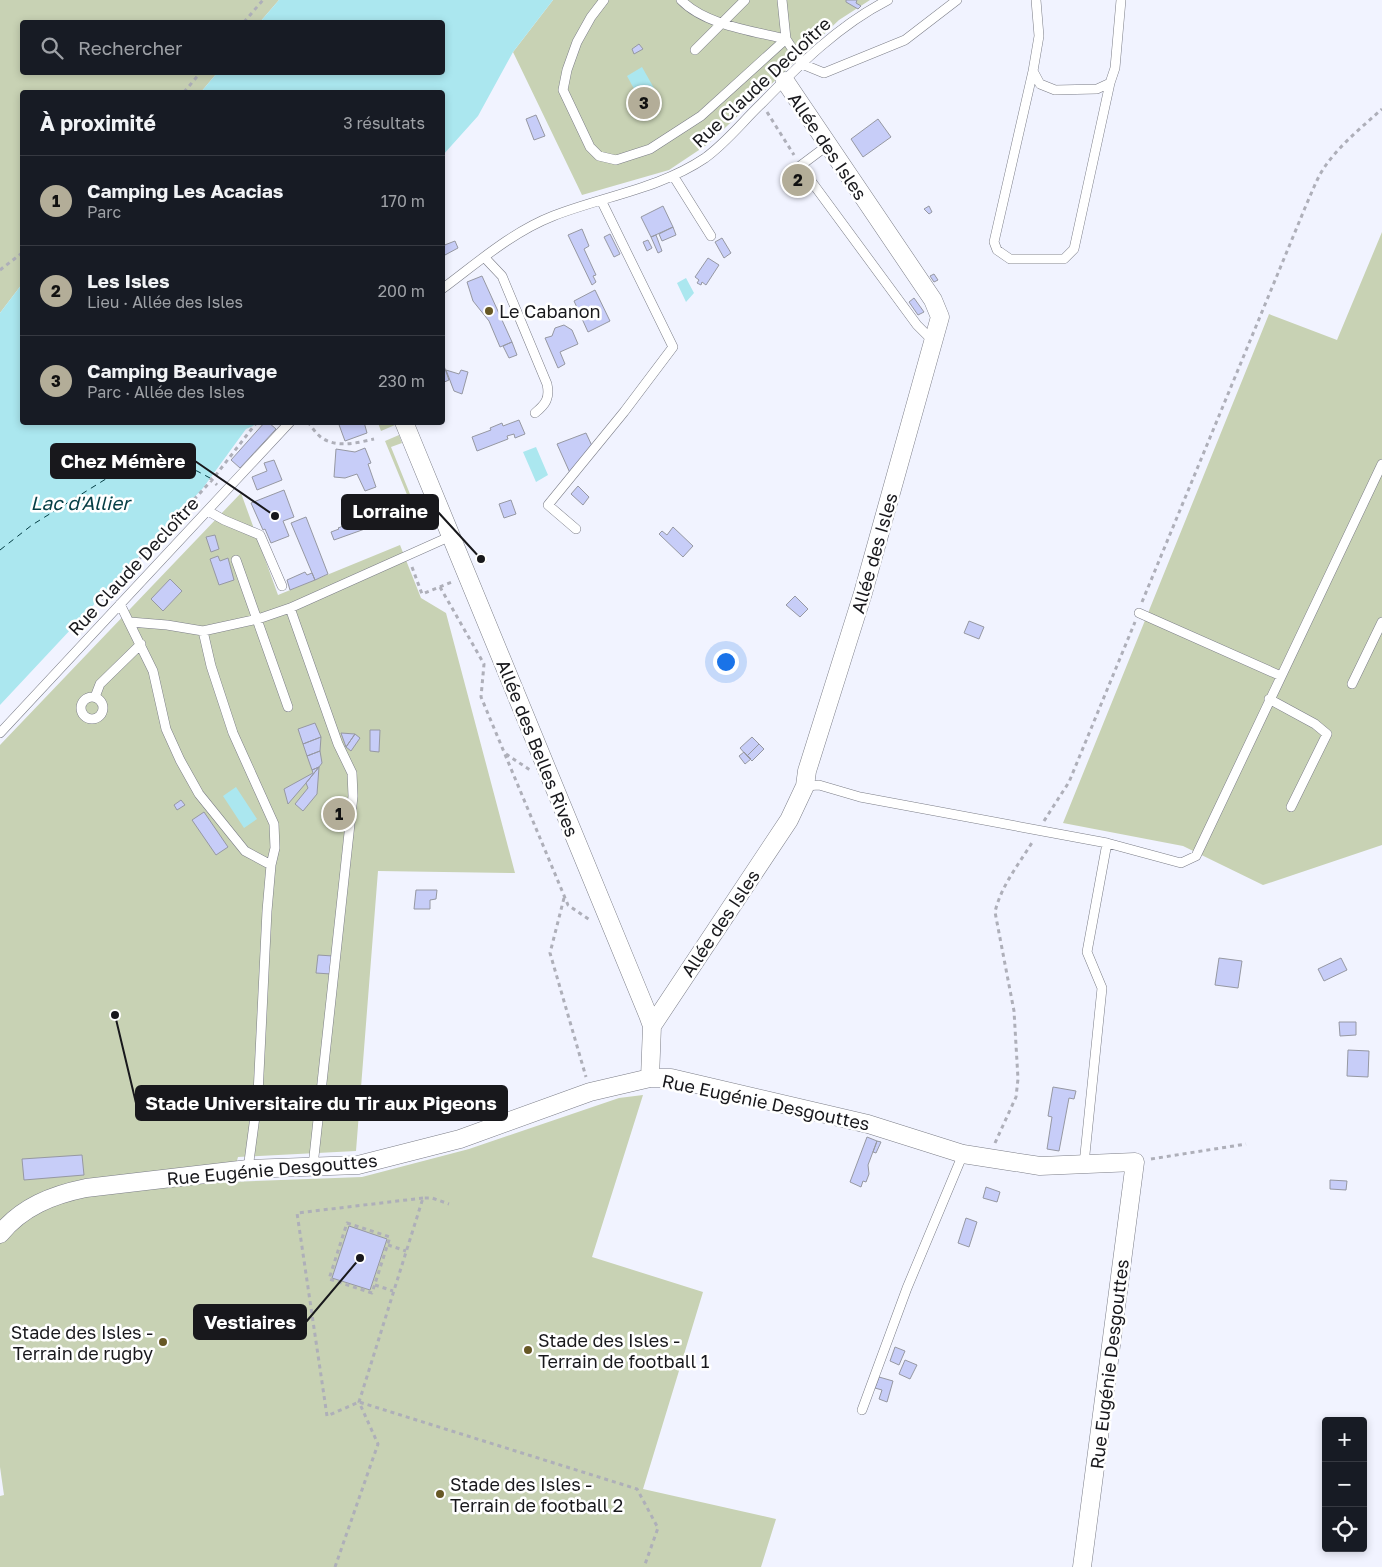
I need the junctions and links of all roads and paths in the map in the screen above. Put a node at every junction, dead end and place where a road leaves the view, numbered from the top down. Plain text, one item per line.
1 (263, 0) edge
2 (604, 0) edge
3 (681, 0) edge
4 (745, 0) edge
5 (782, 0) edge
6 (888, 0) edge
7 (958, 0) edge
8 (1036, 0) edge
9 (1121, 0) edge
10 (246, 20) edge
11 (722, 23) junction
12 (786, 39) junction
13 (695, 50) dead end
14 (802, 64) junction
15 (1033, 71) junction
16 (198, 75) edge
17 (785, 81) junction
18 (1110, 83) junction
19 (186, 90) edge
20 (762, 102) junction
21 (828, 145) junction
22 (800, 166) junction
23 (674, 176) junction
24 (601, 200) junction
25 (711, 236) dead end
26 (20, 255) edge
27 (485, 258) junction
28 (0, 270) edge
29 (445, 288) edge
30 (935, 339) junction
31 (535, 412) dead end
32 (255, 425) edge
33 (287, 425) edge
34 (311, 425) edge
35 (405, 425) edge
36 (374, 439) dead end
37 (1382, 464) edge
38 (208, 511) junction
39 (576, 529) dead end
40 (451, 536) junction
41 (236, 560) dead end
42 (282, 586) dead end
43 (440, 586) dead end
44 (120, 604) junction
45 (290, 608) junction
46 (1139, 613) dead end
47 (92, 615) dead end
48 (258, 619) junction
49 (130, 622) junction
50 (1382, 622) edge
51 (203, 632) junction
52 (141, 644) junction
53 (1281, 676) junction
54 (1352, 684) dead end
55 (95, 697) dead end
56 (1269, 699) junction
57 (288, 707) dead end
58 (0, 733) edge
59 (505, 754) junction
60 (536, 774) dead end
61 (805, 786) junction
62 (1291, 807) dead end
63 (1108, 843) junction
64 (271, 865) junction
65 (564, 897) junction
66 (612, 929) junction
67 (652, 1026) junction
68 (650, 1078) junction
69 (590, 1092) junction
70 (1246, 1144) dead end
71 (964, 1154) junction
72 (1136, 1162) junction
73 (1084, 1164) junction
74 (313, 1166) junction
75 (248, 1169) junction
76 (423, 1198) junction
77 (449, 1204) dead end
78 (0, 1234) edge
79 (388, 1245) junction
80 (406, 1251) junction
81 (374, 1285) junction
82 (393, 1291) junction
83 (359, 1402) junction
84 (862, 1410) dead end
85 (335, 1567) edge
86 (644, 1567) edge
87 (1082, 1567) edge

1 - 10 path
2 - 12 lane
3 - 11 lane
4 - 11 lane
5 - 12 lane
6 - 14 lane, Rue Claude Decloître
7 - 14 lane
8 - 15 lane
9 - 18 lane
11 - 12 lane
11 - 13 lane
12 - 14 lane
14 - 17 lane, Rue Claude Decloître
15 - 18 lane
15 - 18 lane
16 - 19 path
17 - 20 lane, Rue Claude Decloître
17 - 21 street, Allée des Isles
20 - 22 path
20 - 23 lane, Rue Claude Decloître
21 - 22 lane
21 - 30 street, Allée des Isles
22 - 30 lane
23 - 24 lane, Rue Claude Decloître
23 - 25 lane
24 - 27 lane, Rue Claude Decloître
24 - 39 lane
26 - 28 path
27 - 29 lane, Rue Claude Decloître
27 - 31 lane
30 - 61 street, Allée des Isles
32 - 47 path
33 - 38 lane, Rue Claude Decloître
34 - 36 path
35 - 40 street, Allée des Belles Rives
37 - 53 lane
38 - 42 lane
38 - 44 lane, Rue Claude Decloître
40 - 45 lane
40 - 66 street, Allée des Belles Rives
41 - 48 lane
43 - 59 path
44 - 49 lane
44 - 58 lane, Rue Claude Decloître
45 - 48 lane
45 - 74 lane
46 - 53 lane
48 - 51 lane
48 - 57 lane
49 - 51 lane
49 - 52 lane
50 - 54 lane
51 - 64 lane
52 - 55 lane
52 - 64 lane
53 - 56 lane
56 - 62 lane
56 - 63 lane
59 - 60 path
59 - 65 path
61 - 63 lane
61 - 67 street, Allée des Isles
63 - 73 lane
64 - 75 lane
65 - 66 path
65 - 69 path
66 - 67 street, Allée des Belles Rives
67 - 68 street, Allée des Belles Rives
68 - 69 street, Rue Eugénie Desgouttes
68 - 71 street, Rue Eugénie Desgouttes
69 - 74 street, Rue Eugénie Desgouttes
70 - 72 path
71 - 73 street, Rue Eugénie Desgouttes
71 - 84 lane
72 - 73 street, Rue Eugénie Desgouttes
72 - 87 street, Rue Eugénie Desgouttes
74 - 75 street, Rue Eugénie Desgouttes
75 - 78 street, Rue Eugénie Desgouttes
76 - 77 path
76 - 80 path
76 - 83 path
79 - 80 path
79 - 81 path
79 - 81 path
80 - 82 path
81 - 82 path
82 - 83 path
83 - 85 path
83 - 86 path

